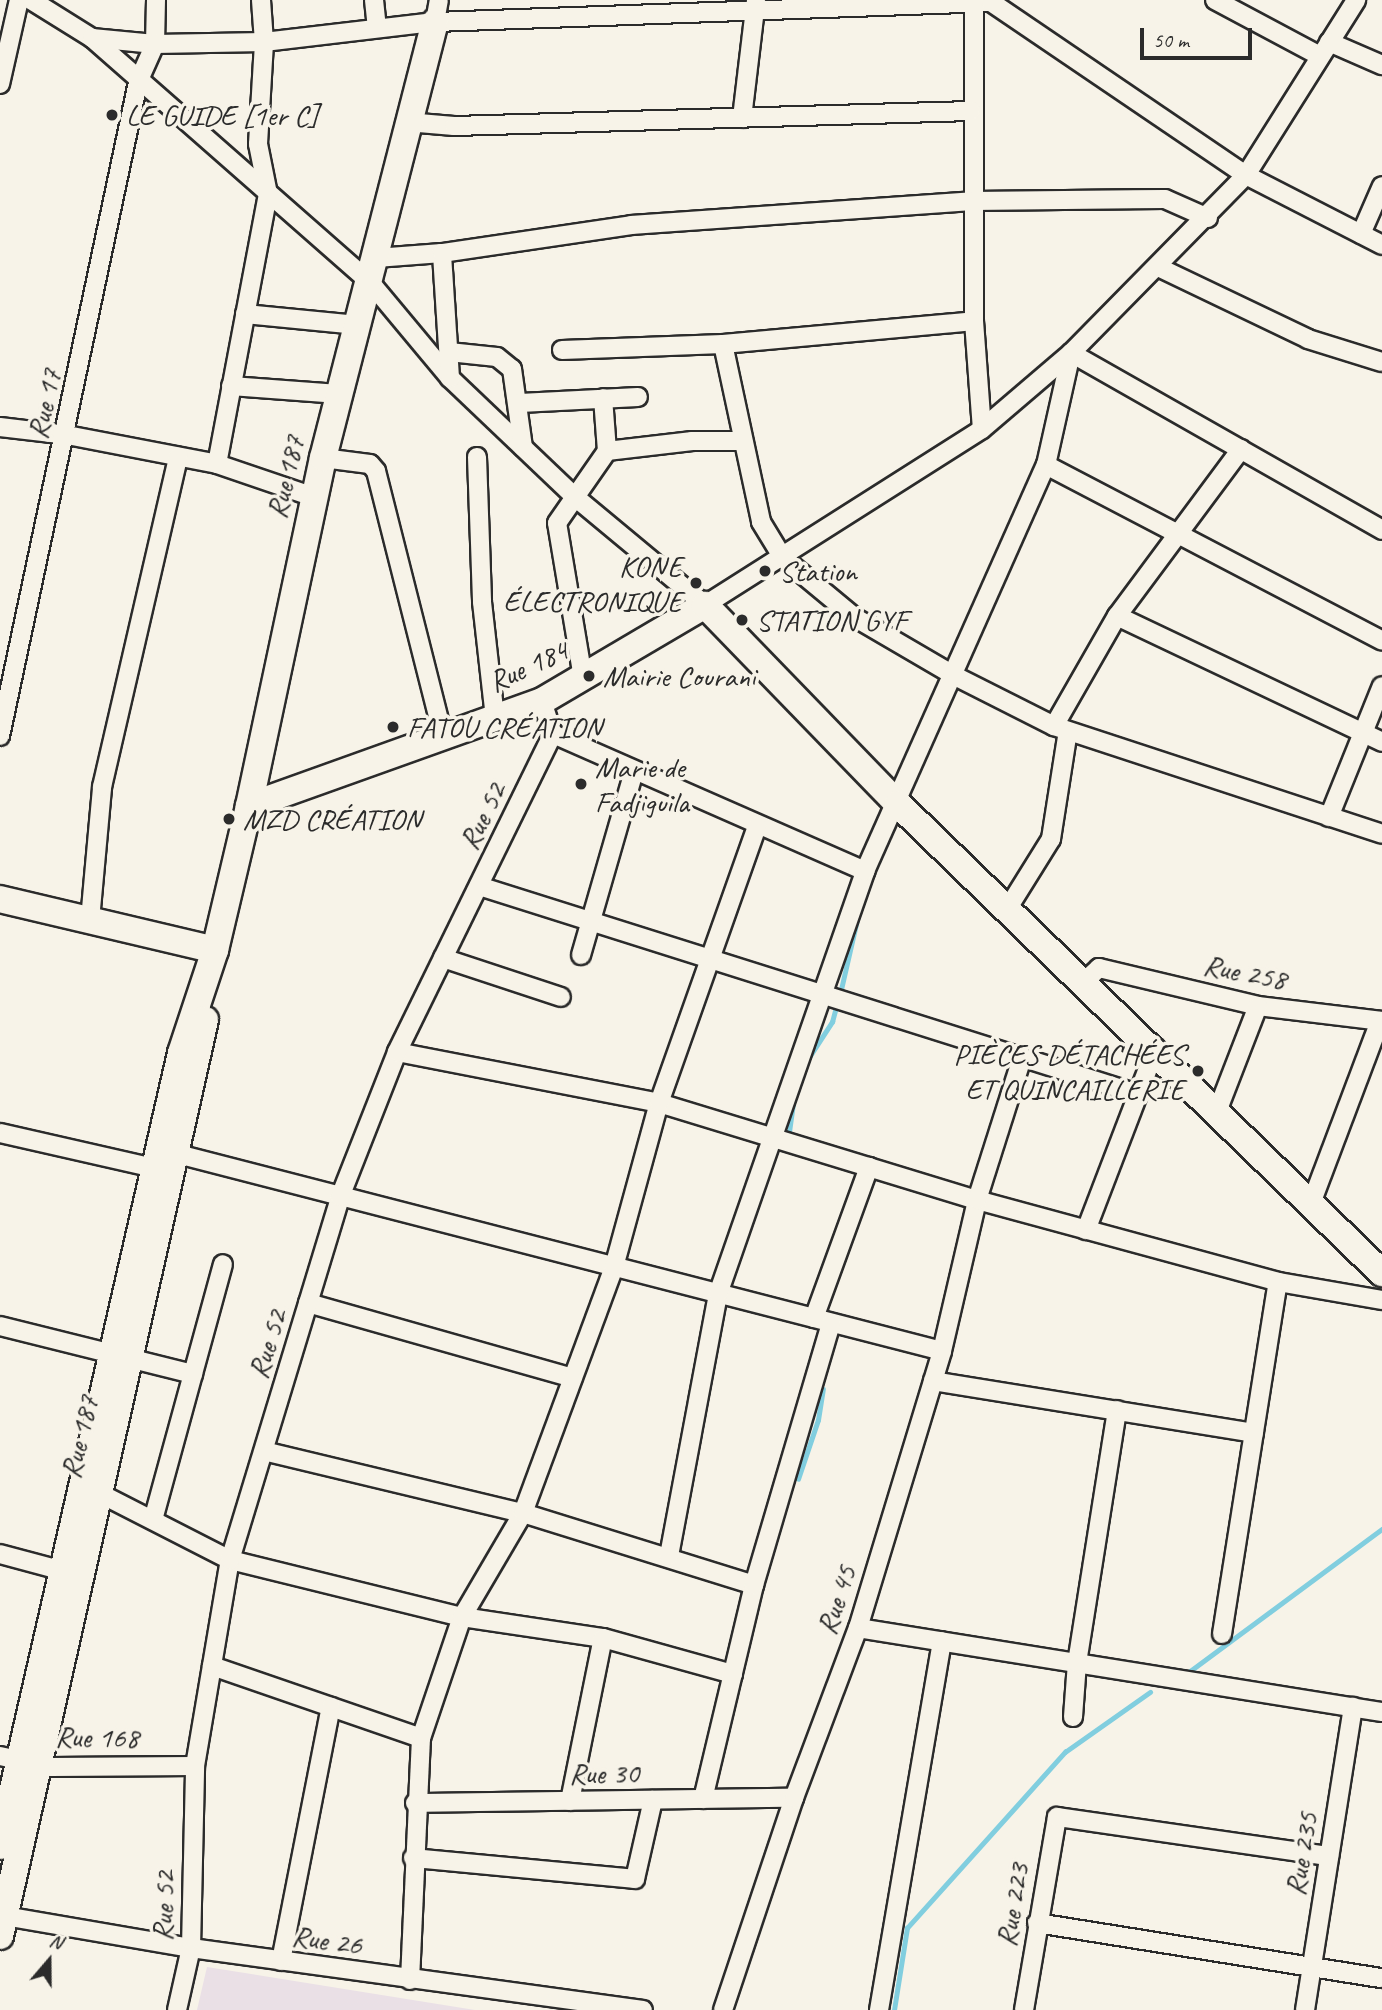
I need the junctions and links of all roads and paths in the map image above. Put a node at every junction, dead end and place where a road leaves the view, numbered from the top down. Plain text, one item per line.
1 (19, 0) edge
2 (31, 0) edge
3 (156, 0) edge
4 (261, 0) edge
5 (374, 0) edge
6 (1215, 0) edge
7 (1356, 0) edge
8 (974, 1) edge
9 (756, 5) edge
10 (437, 11) edge
11 (377, 29) junction
12 (92, 38) junction
13 (264, 41) junction
14 (155, 44) junction
15 (1325, 49) junction
16 (1382, 65) edge
17 (138, 82) junction
18 (0, 84) edge
19 (971, 111) junction
20 (742, 118) junction
21 (407, 122) junction
22 (1246, 175) junction
23 (1382, 186) edge
24 (268, 194) junction
25 (972, 201) junction
26 (1208, 218) junction
27 (1361, 234) junction
28 (1382, 245) edge
29 (442, 253) junction
30 (1158, 267) junction
31 (373, 270) junction
32 (245, 314) junction
33 (974, 321) junction
34 (357, 325) junction
35 (723, 344) junction
36 (562, 351) dead end
37 (449, 352) junction
38 (1071, 353) junction
39 (1382, 362) edge
40 (450, 378) junction
41 (231, 386) junction
42 (339, 394) junction
43 (638, 397) dead end
44 (603, 398) junction
45 (520, 403) junction
46 (0, 427) edge
47 (982, 429) junction
48 (67, 435) junction
49 (743, 441) junction
50 (523, 447) junction
51 (1241, 450) junction
52 (607, 451) junction
53 (178, 457) junction
54 (477, 457) dead end
55 (323, 458) junction
56 (217, 464) junction
57 (1046, 465) junction
58 (314, 497) junction
59 (575, 497) junction
60 (1382, 530) edge
61 (1180, 533) junction
62 (783, 558) junction
63 (705, 605) junction
64 (1117, 616) junction
65 (1382, 641) edge
66 (955, 676) junction
67 (583, 678) junction
68 (1382, 686) edge
69 (542, 701) junction
70 (495, 718) junction
71 (1061, 728) junction
72 (553, 734) junction
73 (0, 736) edge
74 (443, 736) junction
75 (1362, 736) junction
76 (1382, 742) edge
77 (634, 771) junction
78 (898, 804) junction
79 (249, 806) junction
80 (1329, 817) junction
81 (757, 826) junction
82 (1382, 834) edge
83 (865, 871) junction
84 (479, 886) junction
85 (0, 899) edge
86 (1008, 908) junction
87 (90, 920) junction
88 (592, 922) junction
89 (215, 950) junction
90 (581, 955) dead end
91 (443, 958) junction
92 (710, 959) junction
93 (1092, 975) junction
94 (825, 995) junction
95 (561, 997) dead end
96 (1258, 1006) junction
97 (1381, 1021) edge
98 (1156, 1048) junction
99 (397, 1052) junction
100 (1022, 1058) junction
101 (1138, 1094) junction
102 (659, 1103) junction
103 (1218, 1109) junction
104 (0, 1133) edge
105 (772, 1137) junction
106 (166, 1161) junction
107 (869, 1167) junction
108 (340, 1197) junction
109 (977, 1200) junction
110 (1312, 1201) junction
111 (1086, 1230) junction
112 (223, 1264) dead end
113 (614, 1267) junction
114 (1382, 1272) edge
115 (1278, 1282) junction
116 (718, 1294) junction
117 (1382, 1300) edge
118 (308, 1303) junction
119 (823, 1320) junction
120 (0, 1326) edge
121 (942, 1351) junction
122 (123, 1353) junction
123 (193, 1374) junction
124 (573, 1378) junction
125 (933, 1381) junction
126 (1117, 1410) junction
127 (1254, 1433) junction
128 (264, 1451) junction
129 (101, 1494) junction
130 (523, 1513) junction
131 (153, 1520) junction
132 (0, 1555) edge
133 (669, 1556) junction
134 (230, 1560) junction
135 (72, 1574) junction
136 (754, 1585) junction
137 (462, 1617) junction
138 (858, 1628) junction
139 (1222, 1634) dead end
140 (603, 1638) junction
141 (942, 1641) junction
142 (1077, 1663) junction
143 (212, 1666) junction
144 (733, 1674) junction
145 (331, 1707) junction
146 (1353, 1707) junction
147 (1382, 1712) edge
148 (1073, 1717) dead end
149 (421, 1738) junction
150 (20, 1760) edge
151 (195, 1766) junction
152 (794, 1798) junction
153 (703, 1799) junction
154 (653, 1800) junction
155 (570, 1801) junction
156 (415, 1803) junction
157 (0, 1846) edge
158 (1329, 1856) junction
159 (413, 1858) junction
160 (1038, 1923) junction
161 (2, 1926) edge
162 (191, 1948) junction
163 (281, 1961) junction
164 (1312, 1967) junction
165 (1382, 1978) edge
166 (410, 1980) junction
167 (177, 2010) edge
168 (643, 2010) edge
169 (723, 2010) edge
170 (879, 2010) edge
171 (1024, 2010) edge
172 (1305, 2010) edge

1 - 18 street
2 - 12 street
3 - 14 street
4 - 13 street
5 - 11 street
6 - 15 street
7 - 15 street
8 - 9 street
8 - 19 street
8 - 22 street
9 - 10 street
9 - 20 street
10 - 11 street
10 - 21 street, Rue 187
11 - 13 street
12 - 14 street
12 - 17 street
13 - 14 street
13 - 24 street
14 - 17 street, Rue 17
15 - 16 street
15 - 22 street
17 - 24 street
17 - 48 street, Rue 17
19 - 20 street
19 - 25 street
20 - 21 street
21 - 31 street, Rue 187
22 - 26 street
22 - 27 street
23 - 27 street
24 - 31 street
24 - 32 street
25 - 26 street
25 - 29 street
25 - 33 street
26 - 30 street
27 - 28 street
29 - 31 street
29 - 37 street
30 - 38 street
30 - 39 street
31 - 34 street, Rue 187
31 - 40 street
32 - 34 street
32 - 41 street
33 - 35 street
33 - 47 street
34 - 42 street, Rue 187
35 - 36 street
35 - 49 street
37 - 40 street
37 - 45 street
38 - 47 street
38 - 51 street
38 - 57 street
40 - 50 street
41 - 42 street
41 - 56 street
42 - 55 street, Rue 187
43 - 44 street
44 - 45 street
44 - 52 street
45 - 50 street
46 - 48 street
47 - 62 street
48 - 53 street
48 - 73 street, Rue 17
49 - 52 street
49 - 62 street
50 - 59 street
51 - 60 street
51 - 61 street
52 - 59 street
53 - 56 street
53 - 87 street
54 - 70 street
55 - 58 street, Rue 187
55 - 74 street
56 - 58 street
57 - 61 street
57 - 66 street
58 - 79 street, Rue 187
59 - 63 street
59 - 67 street
61 - 64 street
61 - 65 street
62 - 63 street
62 - 66 street
63 - 67 street, Rue 184
63 - 78 street
64 - 71 street
64 - 75 street
66 - 71 street
66 - 78 street
67 - 69 street, Rue 184
68 - 75 street
69 - 70 street, Rue 184
69 - 72 street
70 - 74 street, Rue 184
71 - 80 street
71 - 86 street
72 - 77 street
72 - 84 street, Rue 52
74 - 79 street, Rue 184
75 - 76 street
75 - 80 street
77 - 81 street
77 - 88 street
78 - 83 street
78 - 86 street
79 - 89 street, Rue 187
80 - 82 street
81 - 83 street
81 - 92 street
83 - 94 street
84 - 88 street
84 - 91 street, Rue 52
85 - 87 street
86 - 93 street
87 - 89 street
88 - 90 street
88 - 92 street
89 - 106 street, Rue 187
91 - 95 street
91 - 99 street, Rue 52
92 - 94 street
92 - 102 street
93 - 96 street, Rue 258
93 - 98 street
94 - 100 street
94 - 105 street
96 - 97 street, Rue 258
96 - 103 street
97 - 110 street
98 - 101 street
98 - 103 street
99 - 102 street
99 - 108 street, Rue 52
100 - 101 street
100 - 109 street, Rue 45
101 - 111 street
102 - 105 street
102 - 113 street
103 - 110 street
104 - 106 street
105 - 107 street
105 - 116 street
106 - 108 street
106 - 122 street, Rue 187
107 - 109 street
107 - 119 street
108 - 113 street
108 - 118 street, Rue 52
109 - 111 street
109 - 121 street, Rue 45
110 - 114 street
111 - 115 street
112 - 123 street
113 - 116 street
113 - 124 street
115 - 117 street
115 - 127 street
116 - 119 street
116 - 133 street
118 - 124 street
118 - 128 street, Rue 52
119 - 121 street
119 - 136 street
120 - 122 street
121 - 125 street, Rue 45
122 - 123 street
122 - 129 street, Rue 187
122 - 135 street, Rue 187
123 - 131 street
124 - 130 street
125 - 126 street
125 - 138 street, Rue 45
126 - 127 street
126 - 142 street
127 - 139 street
128 - 130 street
128 - 134 street, Rue 52
129 - 131 street
129 - 135 street, Rue 187
130 - 133 street
130 - 137 street
131 - 134 street
132 - 135 street
133 - 136 street
134 - 137 street
134 - 143 street, Rue 52
135 - 150 street, Rue 187
136 - 144 street
137 - 140 street
137 - 149 street
138 - 141 street
138 - 152 street, Rue 45
140 - 144 street
140 - 155 street
141 - 142 street
141 - 170 street
142 - 146 street
142 - 148 street
143 - 145 street
143 - 151 street, Rue 52
144 - 153 street
145 - 149 street
145 - 163 street
146 - 147 street
146 - 158 street, Rue 235
149 - 156 street
150 - 151 street, Rue 168
150 - 157 street, Rue 187
150 - 161 street, Rue 187
151 - 162 street, Rue 52
152 - 153 street, Rue 30
152 - 169 street, Rue 45
153 - 154 street, Rue 30
154 - 155 street, Rue 30
154 - 159 street
155 - 156 street, Rue 30
156 - 159 street
158 - 160 street, Rue 223
158 - 164 street, Rue 235
159 - 166 street
160 - 164 street
160 - 171 street, Rue 223
161 - 162 street, Rue 26
162 - 163 street, Rue 26
162 - 167 street, Rue 52
163 - 166 street, Rue 26
164 - 165 street
164 - 172 street, Rue 235
166 - 168 street, Rue 26

